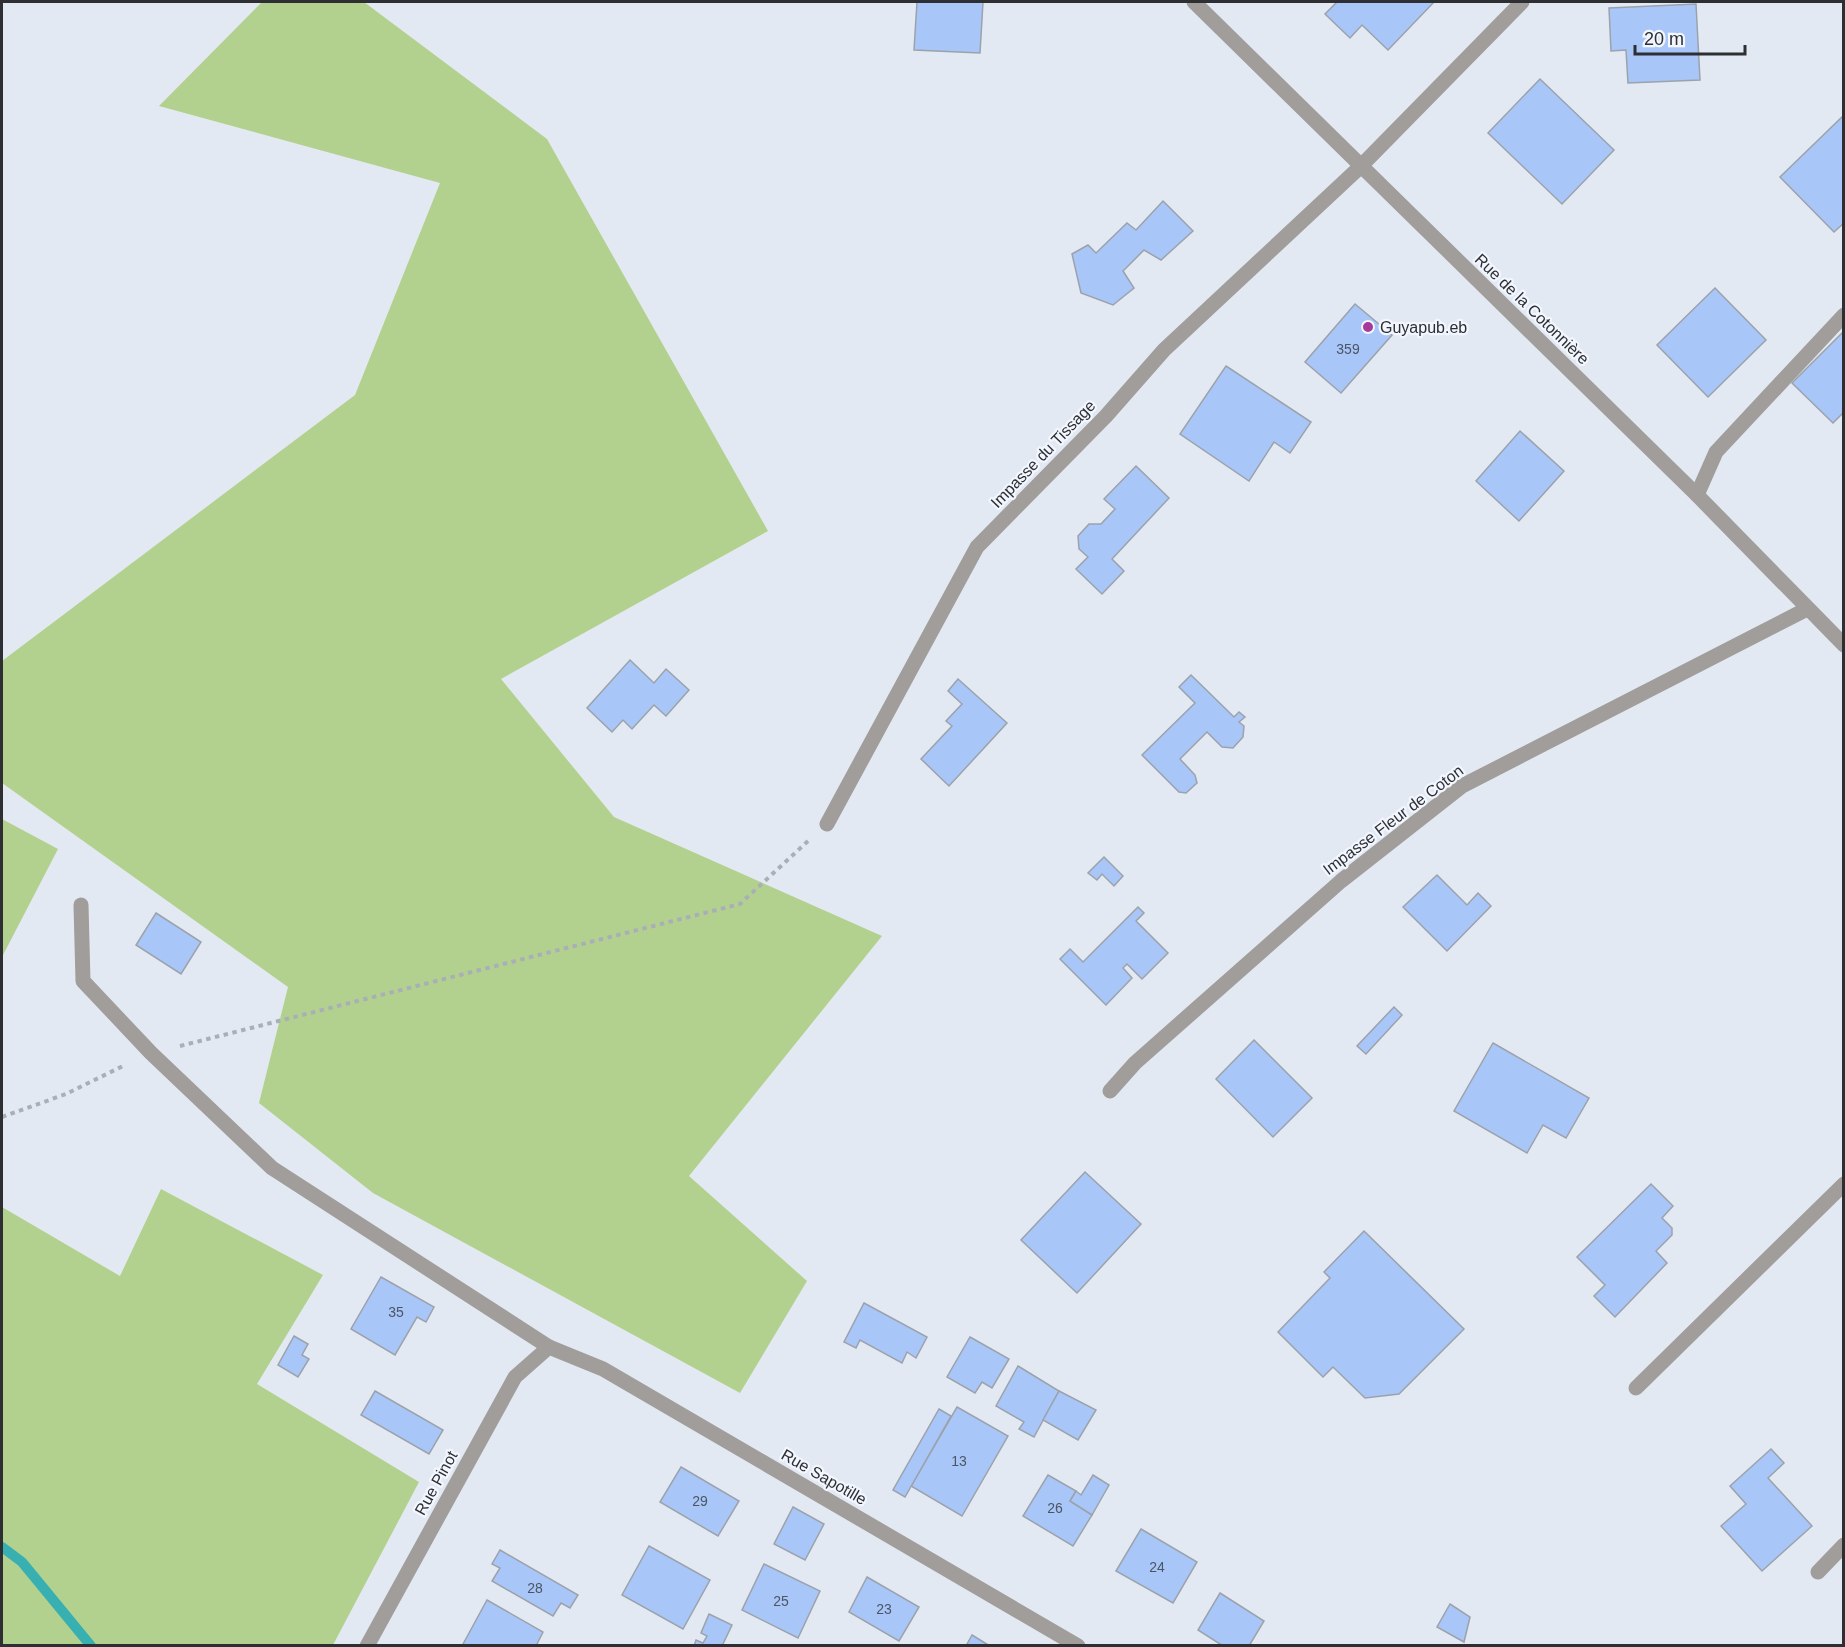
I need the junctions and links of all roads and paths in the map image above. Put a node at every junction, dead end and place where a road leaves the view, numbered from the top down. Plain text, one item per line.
1 (1194, 2) edge
2 (1522, 2) edge
3 (1360, 167) junction
4 (1844, 315) edge
5 (1697, 495) junction
6 (1807, 609) junction
7 (1844, 645) edge
8 (827, 824) joint
9 (81, 905) dead end
10 (151, 1053) junction
11 (1110, 1091) dead end
12 (2, 1117) edge
13 (1844, 1184) edge
14 (549, 1347) junction
15 (1636, 1388) dead end
16 (1844, 1545) edge
17 (1818, 1572) dead end
18 (367, 1646) edge
19 (1078, 1646) edge

1 - 3 street, Rue de la Cotonnière
2 - 3 street, Impasse du Tissage
3 - 5 street, Rue de la Cotonnière
3 - 8 street, Impasse du Tissage
4 - 5 street
5 - 6 street, Rue de la Cotonnière
6 - 7 street, Rue de la Cotonnière
6 - 11 street, Impasse Fleur de Coton
8 - 10 path
9 - 10 street, Rue Sapotille
10 - 12 path
10 - 14 street, Rue Sapotille
13 - 15 street
14 - 18 street, Rue Pinot
14 - 19 street, Rue Sapotille
16 - 17 street

